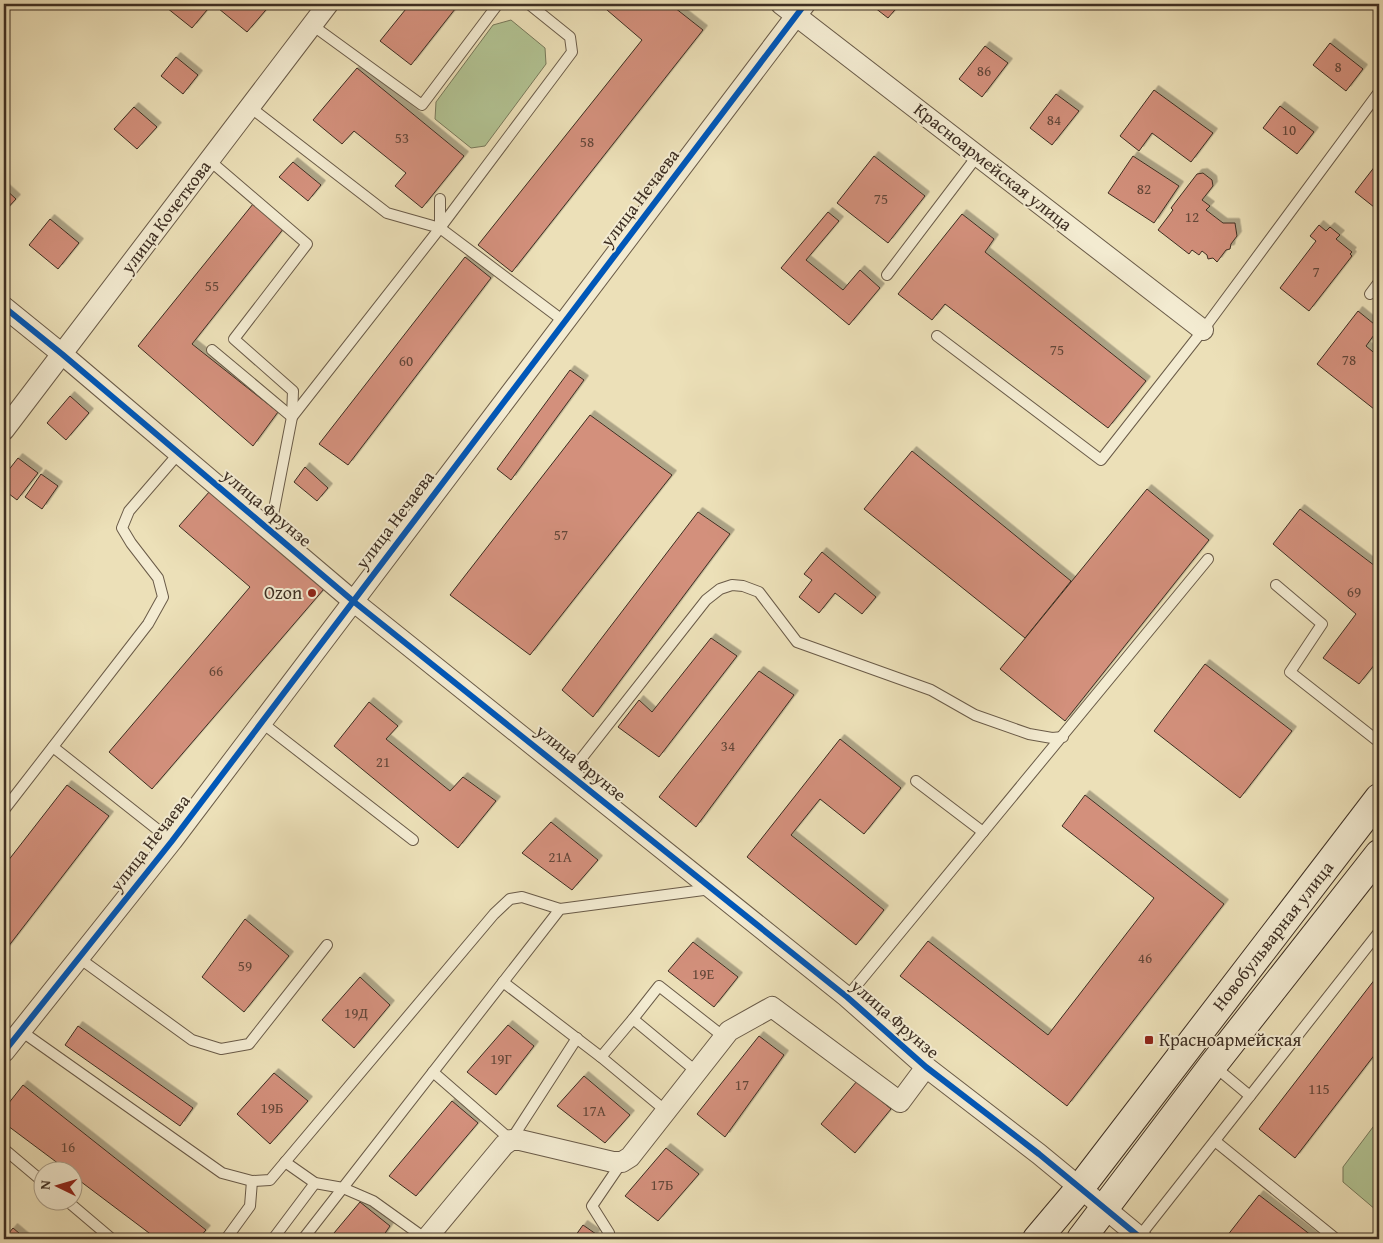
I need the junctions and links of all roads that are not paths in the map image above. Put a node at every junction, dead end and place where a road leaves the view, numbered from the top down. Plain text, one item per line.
1 (328, 4) edge
2 (498, 4) edge
3 (529, 4) edge
4 (794, 8) edge
5 (312, 25) junction
6 (1379, 92) edge
7 (250, 107) junction
8 (978, 155) junction
9 (209, 160) junction
10 (440, 199) dead end
11 (440, 228) junction
12 (887, 275) dead end
13 (1379, 282) edge
14 (1370, 294) dead end
15 (4, 307) edge
16 (565, 322) junction
17 (1203, 330) junction
18 (937, 336) dead end
19 (212, 350) dead end
20 (62, 354) junction
21 (292, 417) junction
22 (4, 430) edge
23 (179, 453) junction
24 (270, 530) junction
25 (1208, 559) dead end
26 (1276, 584) dead end
27 (352, 601) junction
28 (261, 722) junction
29 (1063, 736) junction
30 (1379, 742) edge
31 (53, 747) junction
32 (570, 773) junction
33 (916, 781) dead end
34 (1379, 798) edge
35 (4, 810) edge
36 (983, 832) junction
37 (413, 840) dead end
38 (172, 841) junction
39 (1379, 854) edge
40 (712, 889) junction
41 (560, 909) junction
42 (1379, 932) edge
43 (327, 945) dead end
44 (79, 958) junction
45 (503, 982) junction
46 (847, 996) junction
47 (633, 1020) junction
48 (21, 1031) junction
49 (724, 1037) junction
50 (577, 1038) junction
51 (4, 1052) edge
52 (601, 1057) junction
53 (1212, 1065) junction
54 (926, 1067) junction
55 (433, 1072) junction
56 (697, 1072) junction
57 (1250, 1096) junction
58 (666, 1111) junction
59 (511, 1140) junction
60 (1215, 1141) junction
61 (4, 1149) edge
62 (285, 1162) junction
63 (622, 1162) junction
64 (32, 1173) edge
65 (252, 1180) junction
66 (315, 1183) junction
67 (342, 1188) junction
68 (1080, 1188) junction
69 (1105, 1209) junction
70 (78, 1210) edge
71 (1140, 1238) edge
72 (112, 1239) edge
73 (226, 1239) edge
74 (273, 1239) edge
75 (302, 1239) edge
76 (426, 1239) edge
77 (604, 1239) edge
78 (1037, 1239) edge
79 (1081, 1239) edge
80 (1336, 1239) edge

1 - 5 street, улица Кочеткова
2 - 5 lane
3 - 11 lane
4 - 8 street, Красноармейская улица
4 - 16 street, улица Нечаева
5 - 7 street, улица Кочеткова
6 - 17 lane
7 - 9 street, улица Кочеткова
7 - 11 lane
8 - 12 lane
8 - 17 street, Красноармейская улица
9 - 20 street, улица Кочеткова
9 - 21 lane
10 - 11 lane
11 - 16 lane
11 - 21 lane
13 - 14 lane
15 - 20 street, улица Фрунзе
16 - 27 street, улица Нечаева
17 - 18 lane
19 - 21 lane
20 - 22 street, улица Кочеткова
20 - 23 street, улица Фрунзе
21 - 24 lane
23 - 24 street, улица Фрунзе
23 - 31 lane
24 - 27 street, улица Фрунзе
25 - 29 lane
26 - 30 lane
27 - 28 street, улица Нечаева
27 - 32 street, улица Фрунзе
28 - 37 lane
28 - 38 street, улица Нечаева
29 - 32 lane
29 - 36 lane
31 - 35 lane
31 - 38 lane
32 - 40 street, улица Фрунзе
33 - 36 lane
34 - 68 main road, Новобульварная улица
36 - 46 lane
38 - 44 street, улица Нечаева
39 - 53 main road, Новобульварная улица
40 - 41 lane
40 - 46 street, улица Фрунзе
41 - 45 lane
41 - 62 lane
42 - 57 lane
43 - 44 lane
44 - 48 street, улица Нечаева
45 - 50 lane
45 - 55 lane
46 - 54 street, улица Фрунзе
47 - 49 lane
47 - 52 lane
47 - 56 lane
48 - 51 street, улица Нечаева
48 - 65 lane
49 - 54 street
49 - 56 street
50 - 52 lane
50 - 59 lane
52 - 58 lane
53 - 57 lane
53 - 69 main road, Новобульварная улица
54 - 68 street, улица Фрунзе
55 - 59 lane
55 - 67 lane
56 - 58 street
57 - 60 lane
58 - 63 street
59 - 63 street
59 - 76 street
60 - 71 lane
60 - 80 lane
61 - 64 lane
62 - 65 lane
62 - 66 lane
63 - 77 lane
65 - 73 lane
66 - 67 lane
66 - 74 lane
67 - 75 lane
67 - 76 lane
68 - 69 street, улица Фрунзе
68 - 78 main road, Новобульварная улица
69 - 71 street, улица Фрунзе
69 - 79 main road, Новобульварная улица
70 - 72 lane

